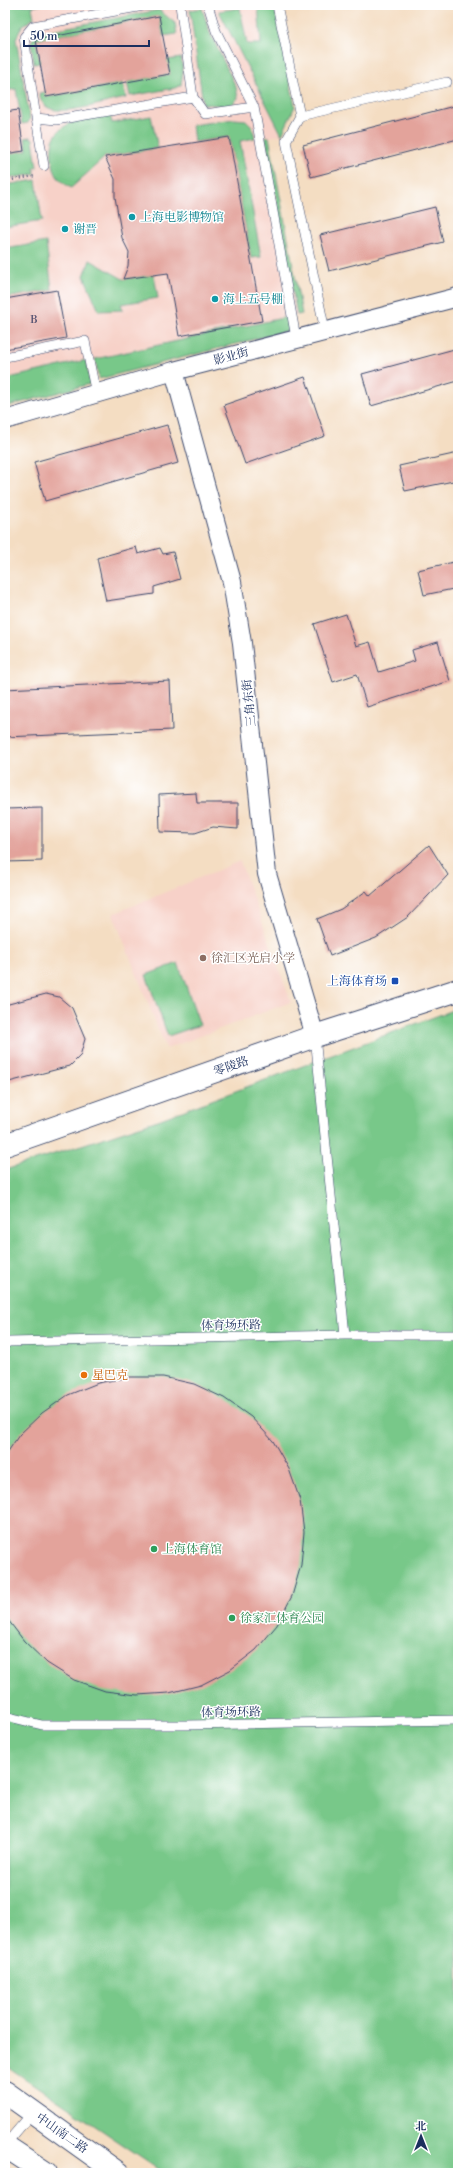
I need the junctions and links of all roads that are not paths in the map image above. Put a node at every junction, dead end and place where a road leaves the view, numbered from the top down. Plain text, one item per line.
1 (149, 5) edge
2 (180, 5) edge
3 (208, 5) edge
4 (277, 5) edge
5 (447, 82) dead end
6 (194, 96) junction
7 (254, 107) junction
8 (300, 116) junction
9 (36, 118) junction
10 (44, 166) dead end
11 (458, 297) edge
12 (325, 331) junction
13 (296, 338) junction
14 (5, 357) edge
15 (174, 371) junction
16 (96, 394) junction
17 (5, 420) edge
18 (458, 990) edge
19 (315, 1036) junction
20 (5, 1145) edge
21 (345, 1335) junction
22 (458, 1335) edge
23 (5, 1344) edge
24 (5, 1716) edge
25 (458, 1720) edge
26 (5, 2092) edge
27 (33, 2112) junction
28 (5, 2145) edge
29 (46, 2173) edge
30 (118, 2173) edge

1 - 9 lane
2 - 6 lane
3 - 7 lane
4 - 8 lane
5 - 8 lane
6 - 7 lane
6 - 9 lane
7 - 13 lane
8 - 12 lane
9 - 10 lane
11 - 12 street, 影业街
12 - 13 street, 影业街
13 - 15 street, 影业街
14 - 16 lane
15 - 16 street, 影业街
15 - 19 street, 三角东街
16 - 17 street, 影业街
18 - 19 street, 零陵路
19 - 20 street, 零陵路
19 - 21 lane
21 - 22 lane, 体育场环路
21 - 23 lane, 体育场环路
24 - 25 lane, 体育场环路
26 - 27 street, 中山南二路
27 - 28 lane
27 - 30 street, 中山南二路
28 - 29 street

